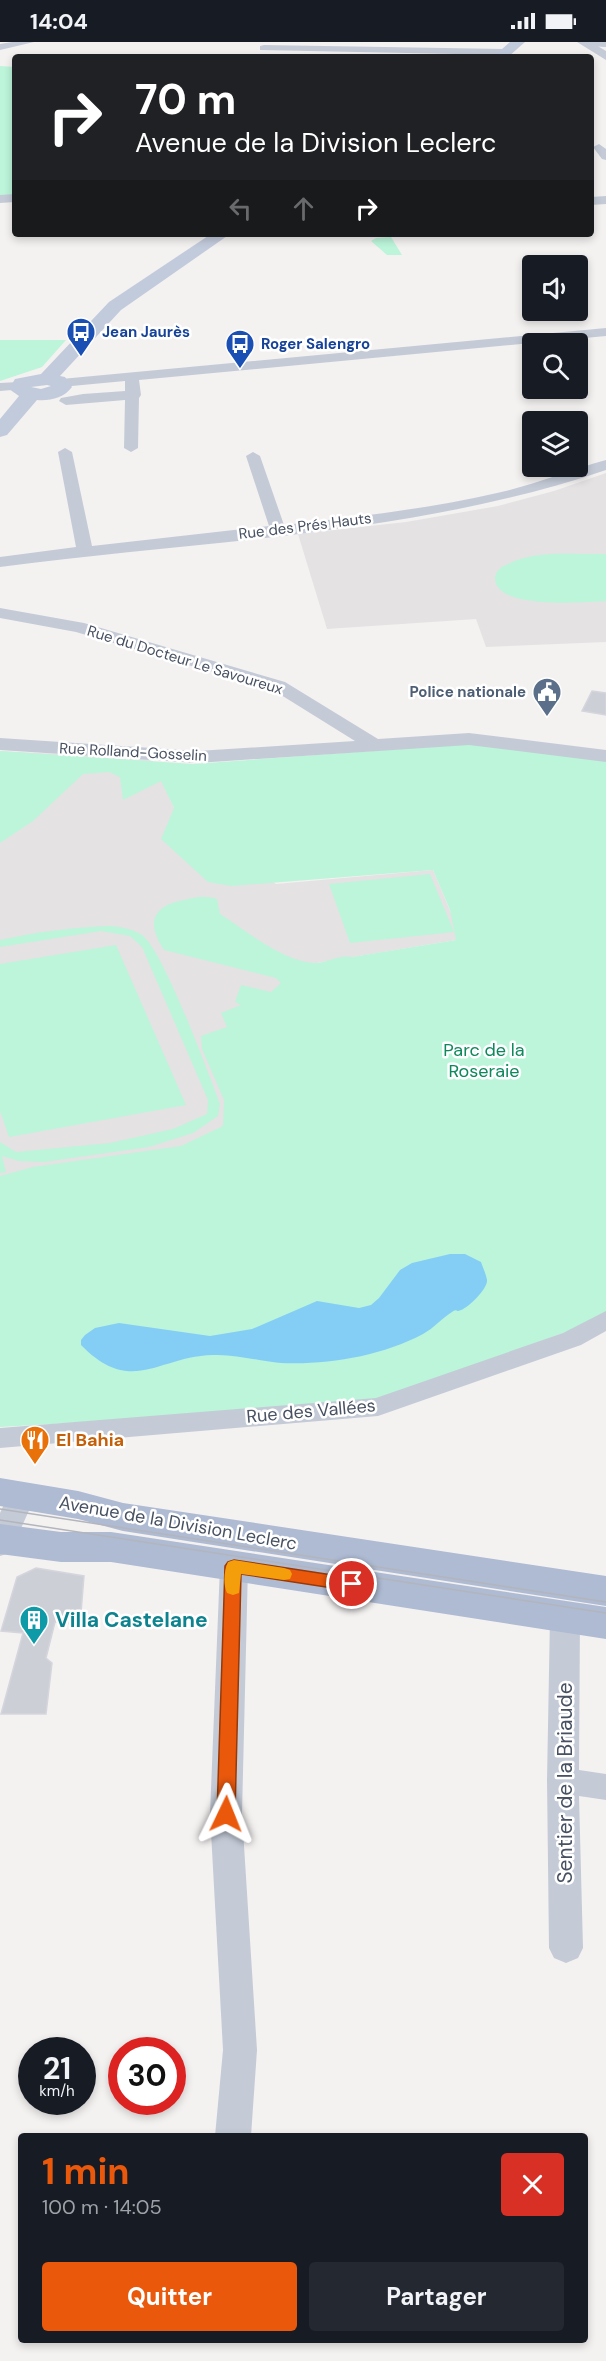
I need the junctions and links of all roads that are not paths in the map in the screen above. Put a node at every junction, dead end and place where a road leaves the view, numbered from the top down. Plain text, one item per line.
1 (30, 42) edge
2 (518, 42) edge
3 (586, 43) edge
4 (606, 44) edge
5 (351, 46) edge
6 (0, 47) edge
7 (264, 50) edge
8 (485, 54) edge
9 (503, 54) edge
10 (606, 56) edge
11 (218, 237) edge
12 (606, 332) edge
13 (132, 376) junction
14 (58, 388) junction
15 (17, 389) edge
16 (134, 395) junction
17 (0, 431) edge
18 (131, 448) dead end
19 (65, 452) dead end
20 (254, 456) dead end
21 (606, 465) edge
22 (278, 530) junction
23 (85, 552) junction
24 (0, 562) edge
25 (0, 613) edge
26 (0, 744) edge
27 (374, 745) junction
28 (606, 756) edge
29 (606, 1320) edge
30 (0, 1438) edge
31 (10, 1495) edge
32 (1, 1541) edge
33 (234, 1566) junction
34 (606, 1591) edge
35 (565, 1617) junction
36 (606, 1623) edge
37 (563, 1780) junction
38 (606, 1787) edge
39 (566, 1948) dead end
40 (233, 2133) edge

1 - 6 street
2 - 9 main road
3 - 4 street
3 - 10 street
5 - 7 street
5 - 8 street
11 - 14 main road
12 - 13 street
13 - 14 street
13 - 16 street
14 - 15 main road
14 - 16 street
15 - 17 main road
16 - 18 street
19 - 23 street
20 - 22 street
21 - 22 street, Rue des Prés Hauts
22 - 23 street, Rue des Prés Hauts
23 - 24 street, Rue des Prés Hauts
25 - 27 street, Rue du Docteur Le Savoureux
26 - 27 street, Rue Rolland-Gosselin
27 - 28 street
29 - 30 street, Rue des Vallées
31 - 32 street
31 - 34 main road, Avenue de la Division Leclerc
32 - 33 main road, Avenue de la Division Leclerc
33 - 35 main road, Avenue de la Division Leclerc
33 - 40 street
35 - 36 main road, Avenue de la Division Leclerc
35 - 37 street, Sentier de la Briaude
37 - 38 street
37 - 39 street, Sentier de la Briaude

